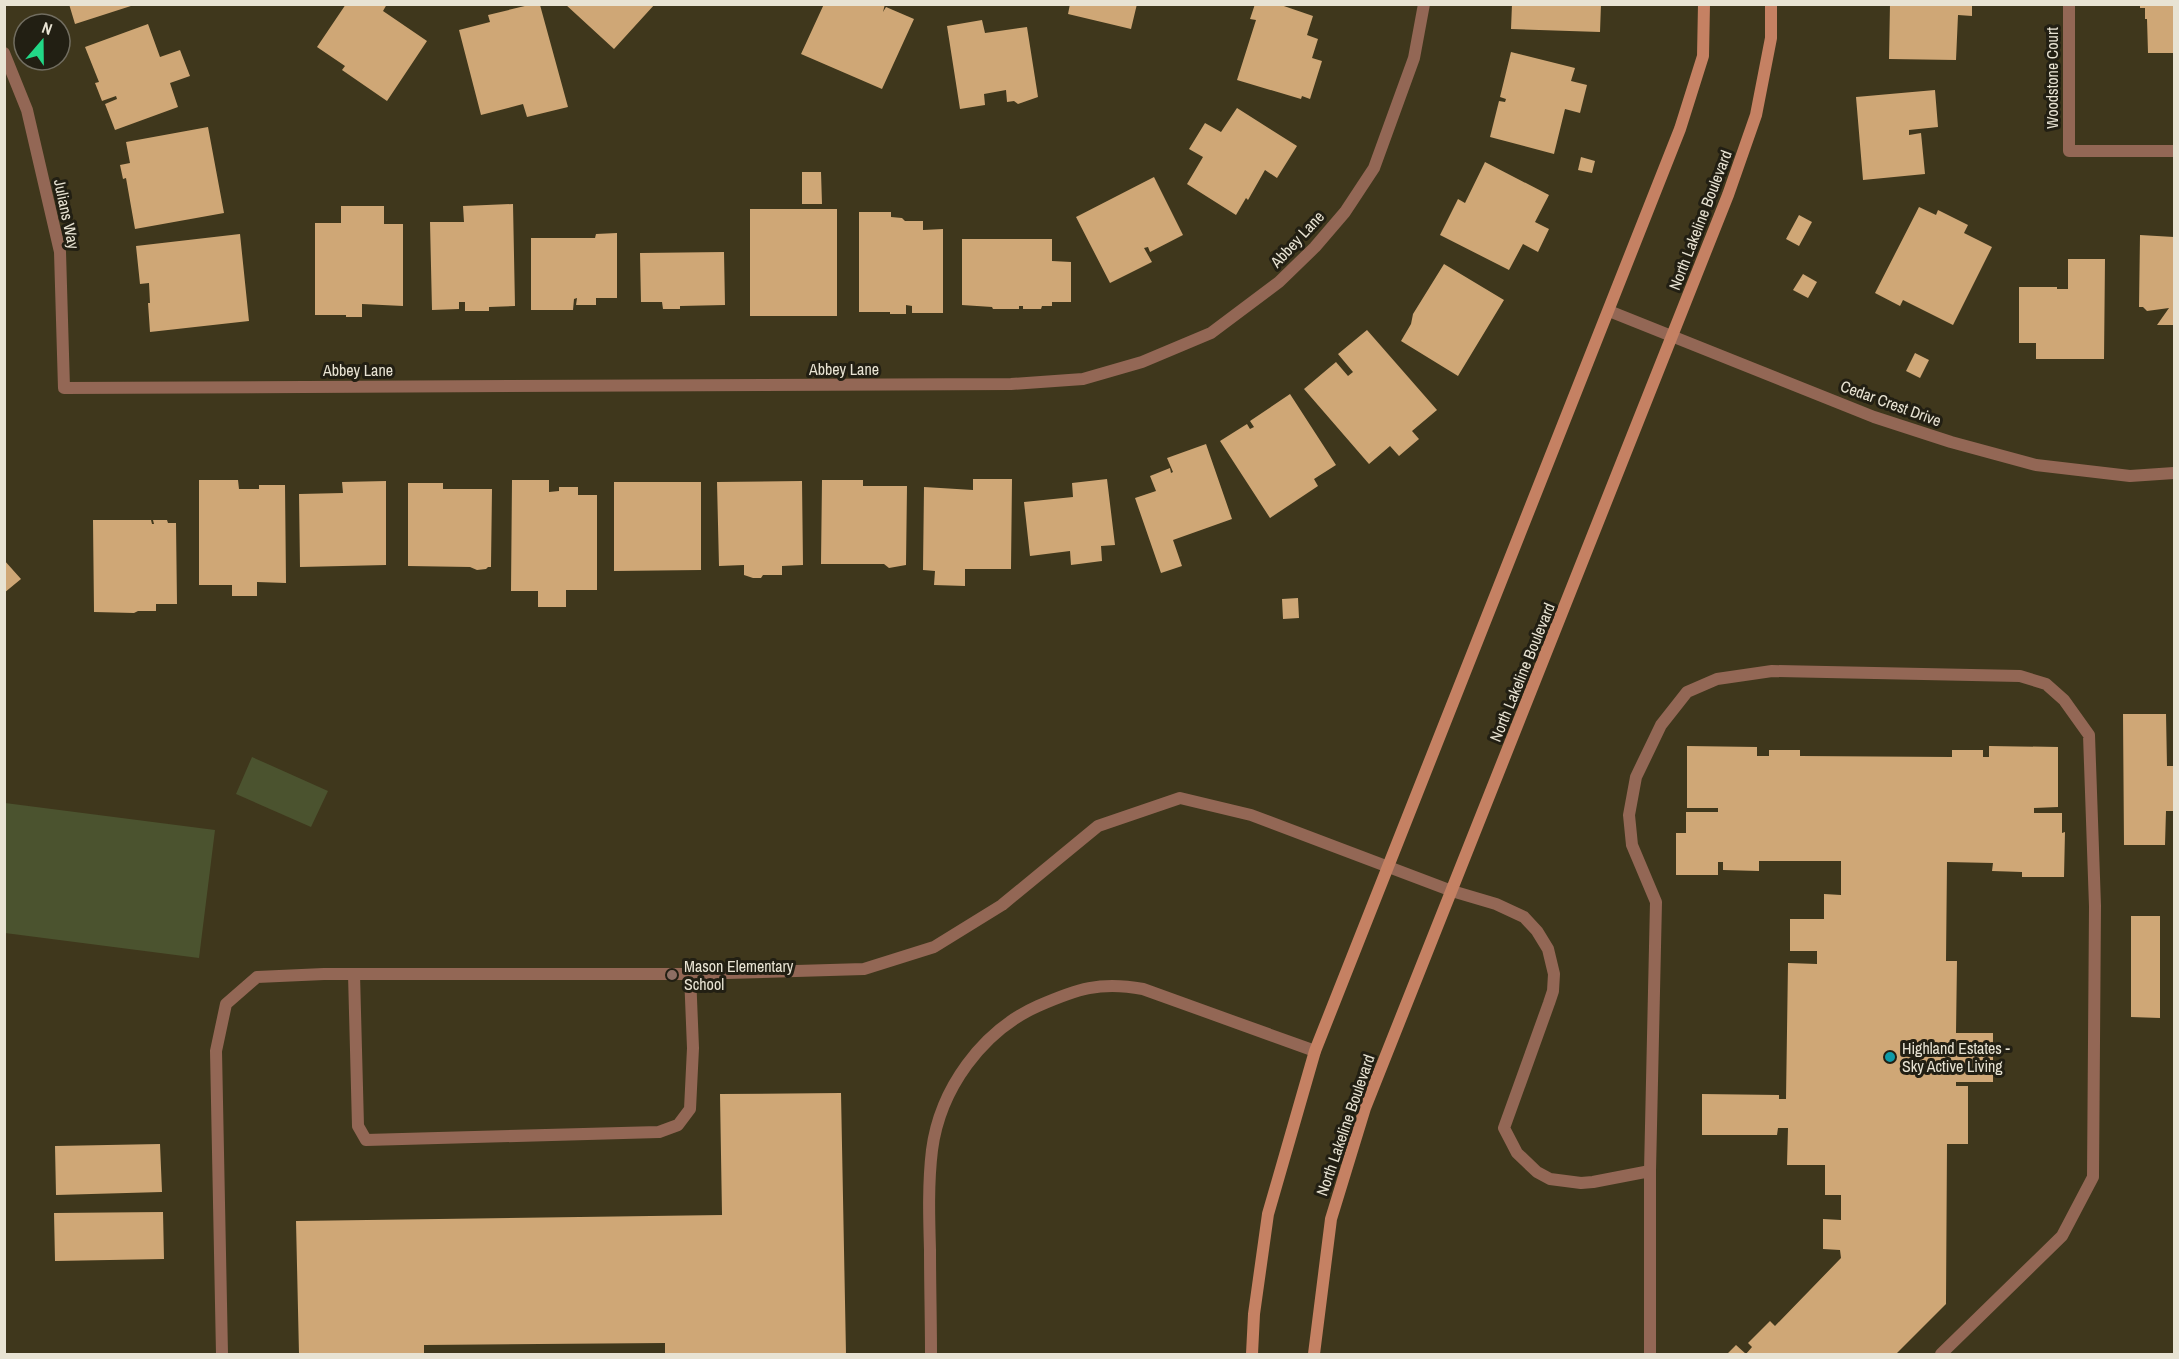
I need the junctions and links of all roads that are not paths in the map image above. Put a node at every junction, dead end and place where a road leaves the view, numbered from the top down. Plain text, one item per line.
1 (1424, 4) edge
2 (1704, 4) edge
3 (1772, 4) edge
4 (2069, 4) edge
5 (4, 53) edge
6 (2175, 151) edge
7 (1609, 311) junction
8 (1672, 337) junction
9 (64, 388) joint
10 (2175, 473) edge
11 (1388, 867) junction
12 (1452, 891) junction
13 (354, 974) junction
14 (690, 974) junction
15 (1315, 1051) junction
16 (1650, 1171) junction
17 (222, 1354) edge
18 (931, 1354) edge
19 (1252, 1354) edge
20 (1314, 1354) edge
21 (1650, 1354) edge
22 (1941, 1354) edge

1 - 9 street, Abbey Lane
2 - 7 main road
3 - 8 main road, North Lakeline Boulevard
4 - 6 street, Woodstone Court
5 - 9 street, Julians Way
7 - 8 street, Cedar Crest Drive
7 - 11 main road
8 - 10 street, Cedar Crest Drive
8 - 12 main road, North Lakeline Boulevard
11 - 12 street
11 - 14 street
11 - 15 main road
12 - 16 street
12 - 20 main road, North Lakeline Boulevard
13 - 14 street
13 - 14 street
13 - 17 street
15 - 18 street
15 - 19 main road
16 - 21 street
16 - 22 street

